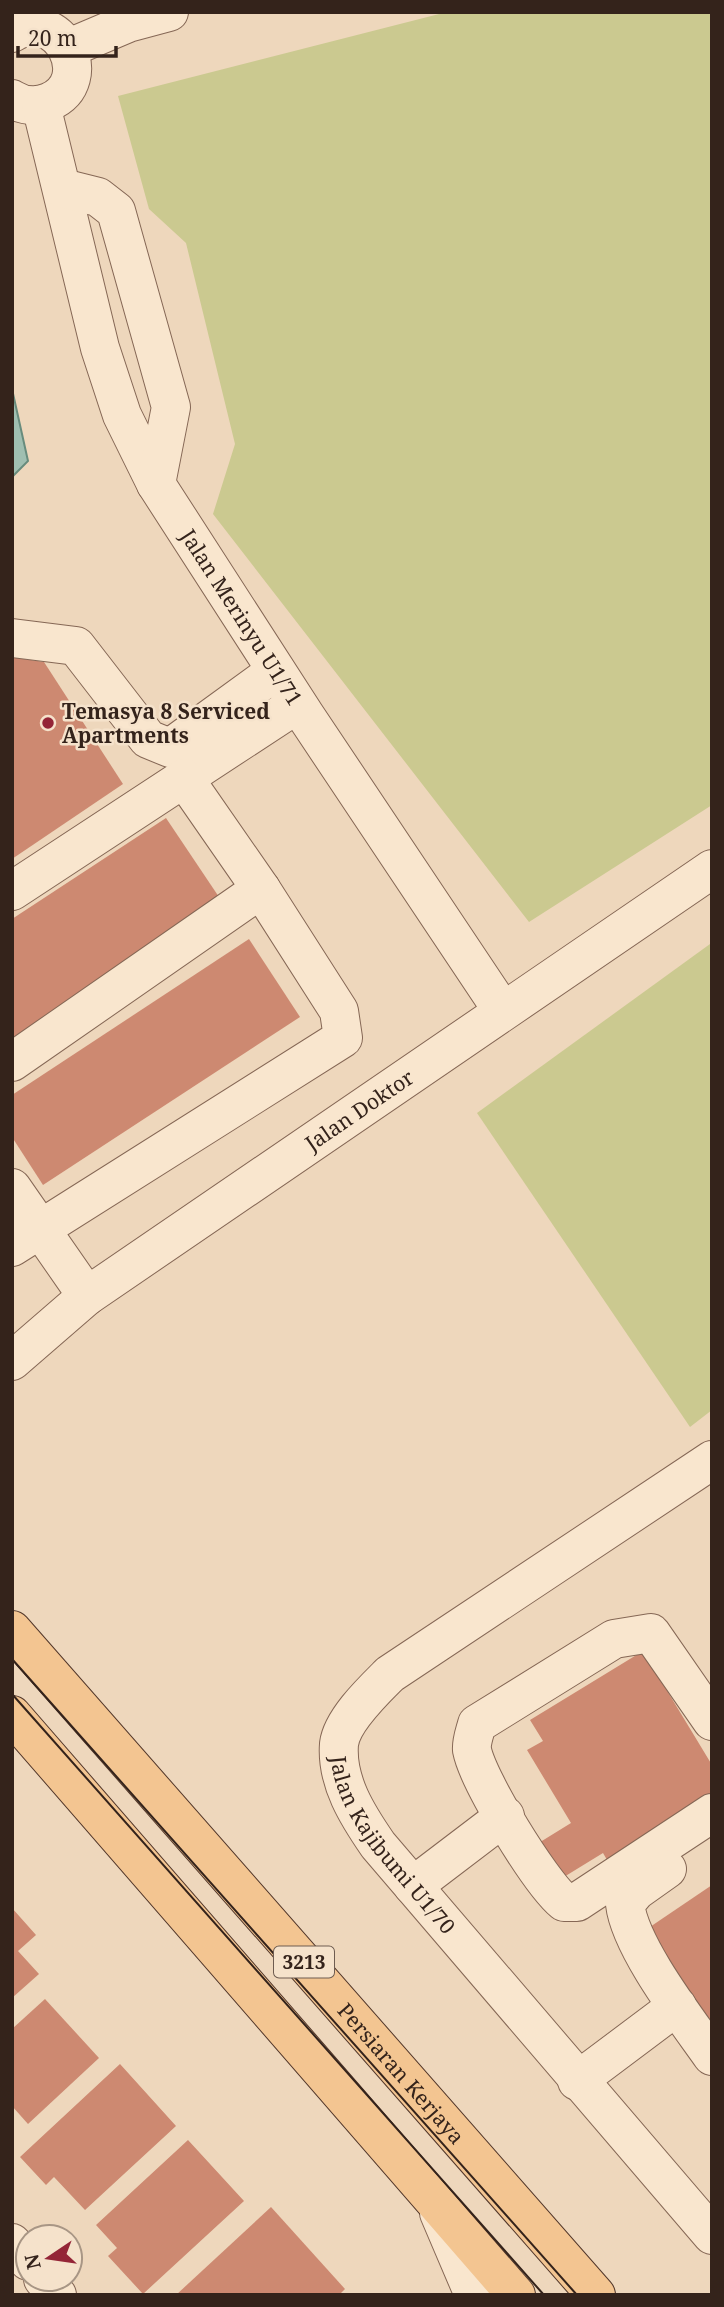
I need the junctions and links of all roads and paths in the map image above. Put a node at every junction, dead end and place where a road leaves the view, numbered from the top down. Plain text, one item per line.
1 (169, 12) edge
2 (12, 33) edge
3 (69, 48) junction
4 (27, 102) edge
5 (62, 188) junction
6 (156, 484) junction
7 (12, 638) edge
8 (276, 671) junction
9 (301, 709) junction
10 (184, 778) junction
11 (712, 869) edge
12 (254, 879) junction
13 (12, 891) edge
14 (502, 1010) junction
15 (12, 1062) edge
16 (12, 1188) edge
17 (25, 1238) edge
18 (12, 1259) edge
19 (80, 1302) junction
20 (12, 1361) edge
21 (712, 1460) edge
22 (12, 1630) edge
23 (12, 1715) edge
24 (712, 1721) edge
25 (712, 1813) edge
26 (505, 1816) junction
27 (712, 1839) edge
28 (413, 1886) junction
29 (677, 2007) junction
30 (712, 2056) edge
31 (578, 2081) junction
32 (434, 2202) junction
33 (712, 2235) edge
34 (474, 2295) edge
35 (516, 2295) edge
36 (596, 2295) edge

1 - 3 street
2 - 3 street
3 - 4 street
4 - 5 street, Jalan Merinyu U1/71
5 - 6 street, Jalan Merinyu U1/71
5 - 6 street
6 - 8 street, Jalan Merinyu U1/71
7 - 8 street
8 - 9 street, Jalan Merinyu U1/71
9 - 10 street
9 - 12 street
9 - 14 street, Jalan Merinyu U1/71
10 - 12 street
10 - 13 street
11 - 14 street, Jalan Doktor
12 - 15 street
12 - 17 street
14 - 19 street, Jalan Doktor
16 - 17 street
17 - 19 street
18 - 19 street
19 - 20 street, Jalan Doktor
21 - 28 street, Jalan Kajibumi U1/70
22 - 36 main road, Persiaran Kerjaya / 3213
23 - 32 main road, 3213
24 - 26 street
25 - 26 street
26 - 28 street
27 - 29 street
28 - 31 street, Jalan Kajibumi U1/70
29 - 30 street
29 - 31 street
31 - 33 street, Jalan Kajibumi U1/70
32 - 34 street
32 - 35 main road, 3213

